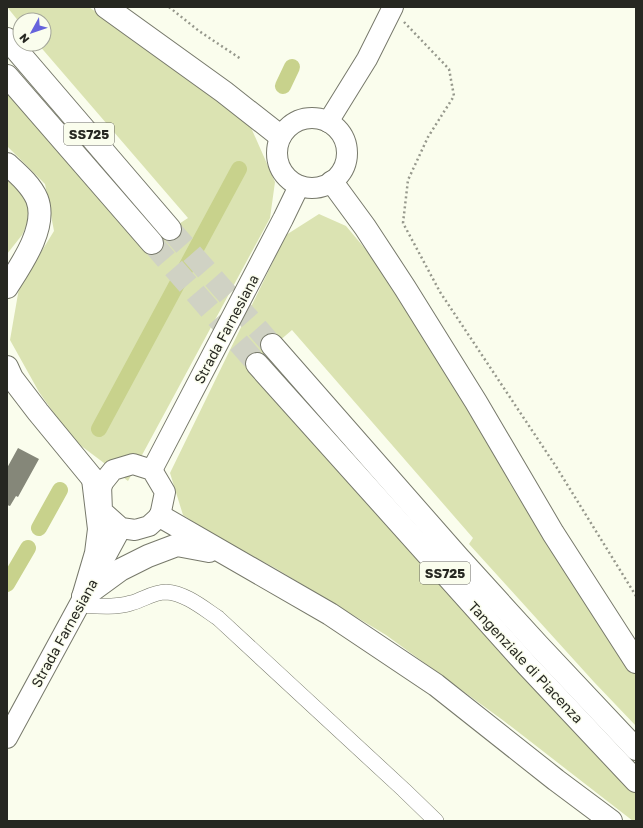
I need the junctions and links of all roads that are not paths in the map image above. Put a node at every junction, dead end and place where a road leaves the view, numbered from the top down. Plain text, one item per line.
1 (106, 7) edge
2 (392, 8) edge
3 (7, 39) edge
4 (7, 76) edge
5 (328, 122) junction
6 (280, 136) junction
7 (7, 164) edge
8 (332, 182) junction
9 (299, 186) junction
10 (170, 229) tunnel mouth
11 (152, 243) tunnel mouth
12 (7, 287) edge
13 (272, 345) tunnel mouth
14 (257, 364) tunnel mouth
15 (7, 367) edge
16 (152, 470) junction
17 (97, 482) junction
18 (160, 516) junction
19 (120, 528) junction
20 (223, 553) junction
21 (81, 601) junction
22 (636, 662) edge
23 (7, 738) edge
24 (636, 748) edge
25 (636, 781) edge
26 (436, 821) edge
27 (611, 821) edge

1 - 6 highway
2 - 5 main road
3 - 10 highway, SS725
4 - 11 highway, SS725
5 - 6 main road
5 - 8 main road
6 - 9 main road
7 - 12 highway
8 - 9 main road
8 - 22 highway
9 - 16 main road, Strada Farnesiana
13 - 24 highway, Tangenziale di Piacenza / SS725
14 - 25 highway, Tangenziale di Piacenza / SS725
15 - 17 highway
16 - 17 main road
16 - 18 main road
17 - 19 main road
17 - 21 highway
18 - 19 main road
18 - 20 highway
19 - 21 main road, Strada Farnesiana
20 - 21 highway
20 - 27 highway
21 - 23 main road, Strada Farnesiana
21 - 26 lane

